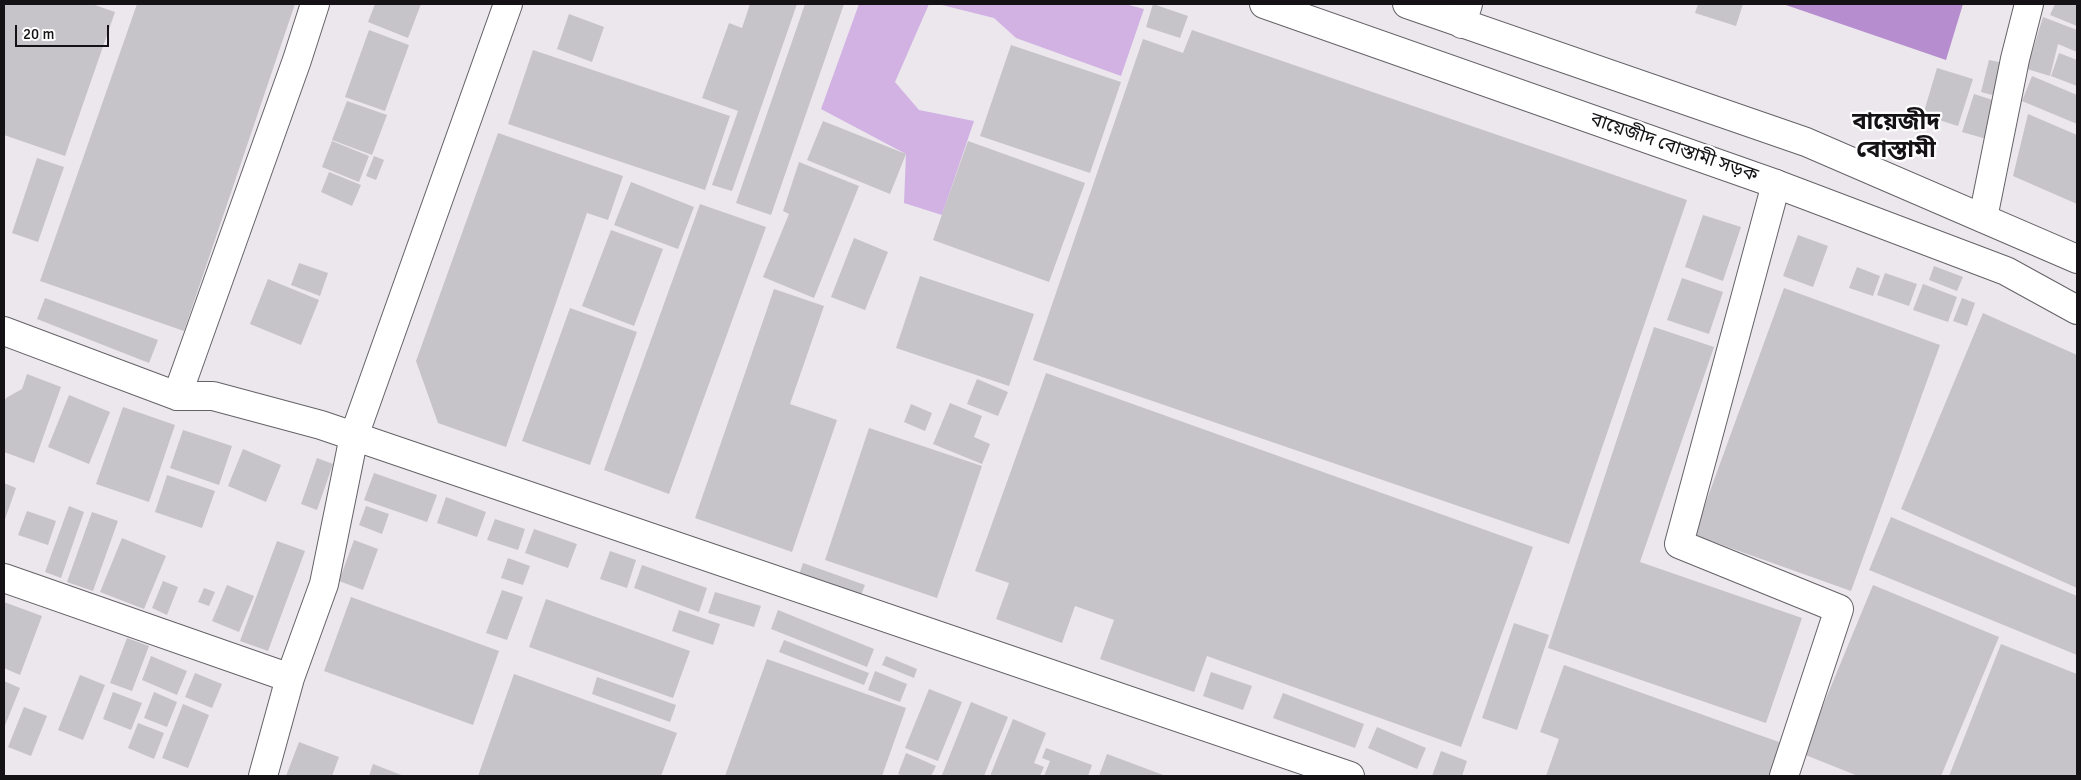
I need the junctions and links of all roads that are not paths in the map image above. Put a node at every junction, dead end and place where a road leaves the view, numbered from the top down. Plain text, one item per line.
1 (315, 4) edge
2 (508, 4) edge
3 (1264, 4) edge
4 (1407, 4) edge
5 (2029, 4) edge
6 (1465, 14) edge
7 (1776, 184) junction
8 (1983, 218) junction
9 (2077, 259) edge
10 (2077, 310) edge
11 (4, 331) edge
12 (176, 396) junction
13 (354, 436) junction
14 (4, 578) edge
15 (290, 678) junction
16 (263, 776) edge
17 (1350, 776) edge
18 (1784, 776) edge

1 - 12 street
2 - 13 street
3 - 7 street, বায়েজীদ বোস্তামী সড়ক
4 - 6 street
5 - 8 street
6 - 8 street
7 - 10 street, বায়েজীদ বোস্তামী সড়ক
7 - 18 street
8 - 9 street
11 - 12 street
12 - 13 street
13 - 15 street
13 - 17 street
14 - 15 street
15 - 16 street

